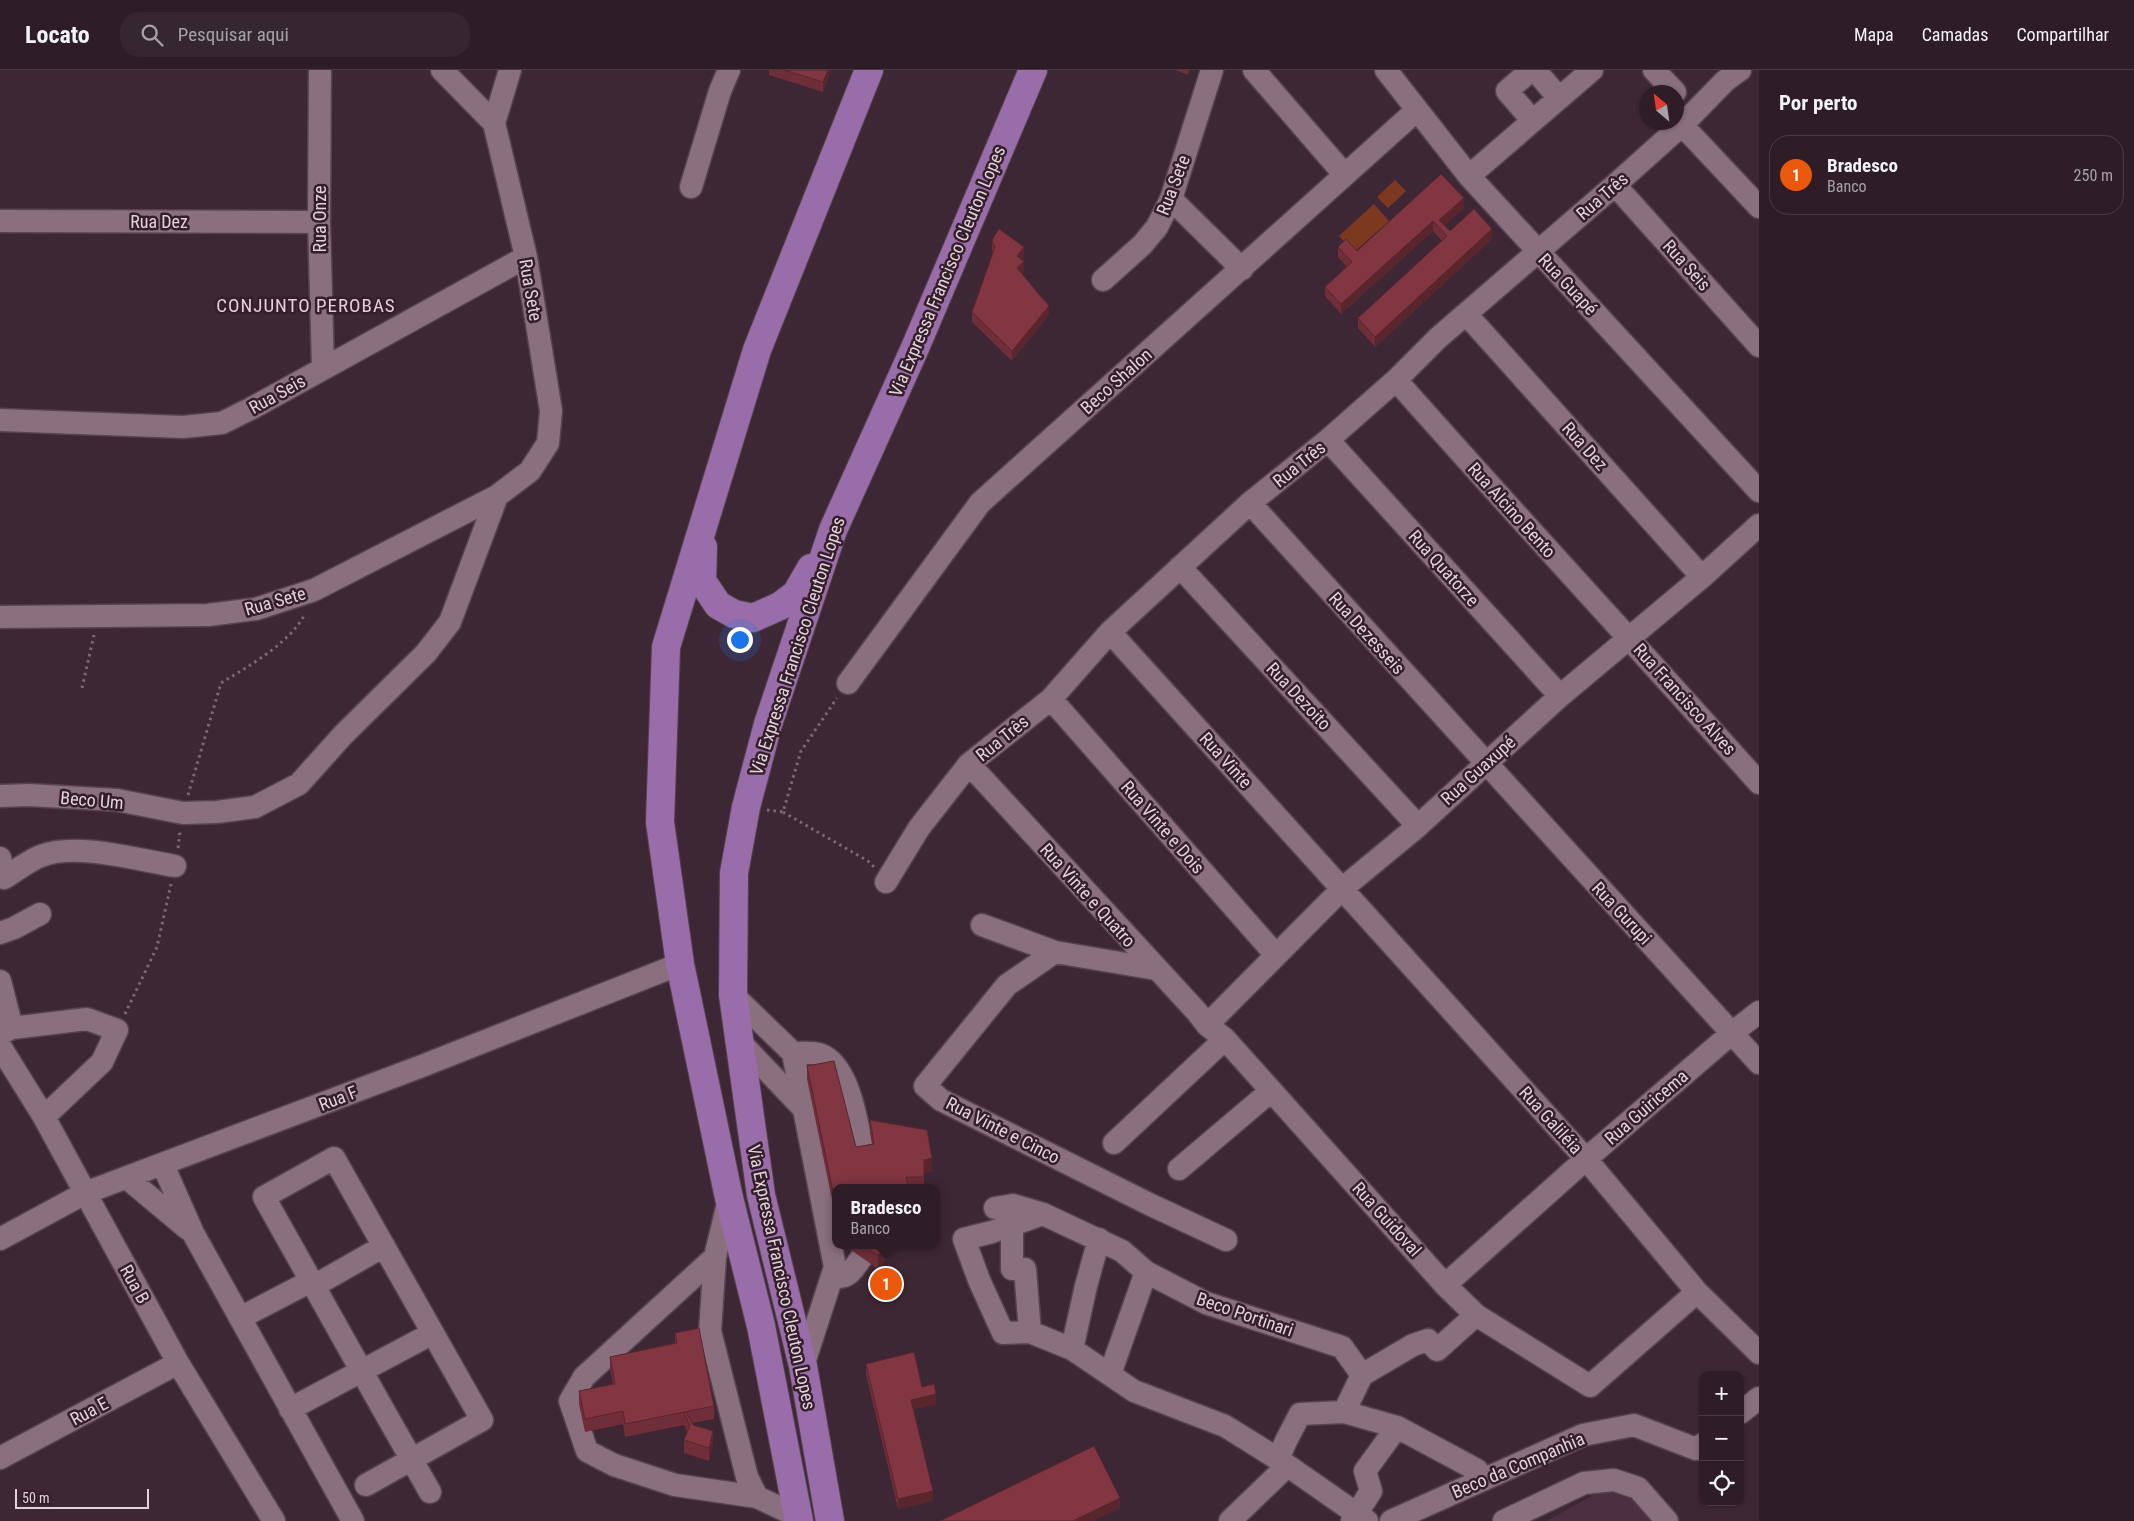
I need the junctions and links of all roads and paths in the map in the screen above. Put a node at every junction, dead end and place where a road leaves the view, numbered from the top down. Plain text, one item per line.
1 (320, 70) edge
2 (442, 70) edge
3 (510, 70) edge
4 (729, 70) edge
5 (869, 70) edge
6 (1033, 70) edge
7 (1212, 70) edge
8 (1254, 70) edge
9 (1386, 70) edge
10 (1533, 70) edge
11 (1592, 70) edge
12 (1654, 70) edge
13 (1740, 70) edge
14 (1668, 85) edge
15 (1559, 98) junction
16 (1417, 110) junction
17 (1684, 110) edge
18 (1688, 119) junction
19 (1533, 120) junction
20 (494, 124) junction
21 (1344, 174) junction
22 (1469, 176) junction
23 (1615, 185) junction
24 (691, 187) dead end
25 (1171, 199) junction
26 (1759, 207) edge
27 (0, 221) edge
28 (318, 222) junction
29 (1539, 252) junction
30 (526, 257) junction
31 (1242, 269) junction
32 (1103, 280) dead end
33 (1467, 315) junction
34 (1759, 346) edge
35 (323, 368) junction
36 (1396, 380) junction
37 (0, 420) edge
38 (1328, 440) junction
39 (1759, 492) edge
40 (497, 496) junction
41 (1250, 503) junction
42 (704, 521) junction
43 (1759, 525) edge
44 (833, 530) junction
45 (1180, 567) junction
46 (1702, 577) junction
47 (98, 616) junction
48 (0, 617) edge
49 (1110, 632) junction
50 (1630, 638) junction
51 (848, 683) joint
52 (82, 688) dead end
53 (1560, 696) junction
54 (1050, 699) junction
55 (1485, 763) junction
56 (970, 764) junction
57 (1759, 783) edge
58 (0, 796) edge
59 (746, 807) junction
60 (783, 812) junction
61 (1418, 826) junction
62 (0, 858) edge
63 (175, 866) dead end
64 (886, 882) joint
65 (1343, 888) junction
66 (40, 914) dead end
67 (982, 925) dead end
68 (0, 933) edge
69 (1055, 952) junction
70 (1275, 954) junction
71 (680, 964) junction
72 (1156, 969) junction
73 (0, 981) edge
74 (733, 994) junction
75 (1759, 1012) edge
76 (1206, 1025) junction
77 (1732, 1032) junction
78 (4, 1036) edge
79 (1225, 1039) junction
80 (739, 1041) junction
81 (793, 1053) junction
82 (1759, 1063) edge
83 (1271, 1091) junction
84 (803, 1108) junction
85 (44, 1117) junction
86 (1114, 1143) dead end
87 (864, 1158) edge
88 (1586, 1159) junction
89 (163, 1165) junction
90 (1179, 1169) dead end
91 (126, 1178) junction
92 (85, 1194) junction
93 (730, 1198) junction
94 (995, 1208) dead end
95 (1043, 1214) junction
96 (1012, 1226) junction
97 (193, 1233) junction
98 (0, 1239) edge
99 (1099, 1239) junction
100 (1226, 1240) dead end
101 (384, 1246) junction
102 (715, 1257) junction
103 (862, 1257) dead end
104 (1146, 1272) junction
105 (832, 1277) junction
106 (312, 1283) junction
107 (1445, 1285) junction
108 (1698, 1292) junction
109 (1476, 1315) junction
110 (240, 1318) junction
111 (1030, 1332) junction
112 (433, 1333) junction
113 (1072, 1349) junction
114 (1759, 1353) edge
115 (178, 1363) junction
116 (802, 1366) junction
117 (362, 1371) junction
118 (1110, 1374) junction
119 (1362, 1376) junction
120 (1759, 1398) edge
121 (290, 1409) junction
122 (1744, 1410) edge
123 (1344, 1412) junction
124 (1397, 1426) junction
125 (1699, 1447) edge
126 (0, 1458) edge
127 (412, 1459) junction
128 (1282, 1463) junction
129 (1483, 1479) junction
130 (366, 1485) dead end
131 (430, 1492) dead end
132 (757, 1497) junction
133 (1359, 1518) edge
134 (799, 1519) edge
135 (274, 1521) edge
136 (353, 1521) edge
137 (830, 1521) edge
138 (1230, 1521) edge
139 (1391, 1521) edge
140 (1504, 1521) edge
141 (1667, 1521) edge

1 - 28 street, Rua Onze
2 - 20 street
3 - 20 street
4 - 24 street
5 - 42 highway, Via Expressa Francisco Cleuton Lopes
6 - 44 highway, Via Expressa Francisco Cleuton Lopes
7 - 25 street, Rua Sete
8 - 21 street
9 - 16 street, Rua Guapé
10 - 15 street
10 - 19 street
11 - 15 street
12 - 14 street
13 - 18 street, Rua Três
15 - 19 street
16 - 21 street, Beco Shalon
16 - 22 street, Rua Guapé
17 - 18 street
18 - 23 street, Rua Três
18 - 26 street
19 - 22 street
20 - 30 street, Rua Sete
21 - 31 street, Beco Shalon
22 - 29 street, Rua Guapé
23 - 29 street, Rua Três
23 - 34 street, Rua Seis
25 - 31 street
25 - 32 street, Rua Sete
27 - 28 street, Rua Dez
28 - 35 street, Rua Onze
29 - 33 street, Rua Três
29 - 39 street, Rua Guapé
30 - 35 street, Rua Seis
30 - 40 street, Rua Sete
31 - 51 street, Beco Shalon
33 - 36 street, Rua Três
33 - 46 street, Rua Dez
35 - 37 street, Rua Seis
36 - 38 street, Rua Três
36 - 50 street, Rua Alcino Bento
38 - 41 street, Rua Três
38 - 53 street, Rua Quatorze
40 - 47 street, Rua Sete
40 - 58 street, Beco Um
41 - 45 street, Rua Três
41 - 55 street, Rua Dezesseis
42 - 44 highway
42 - 71 highway, Via Expressa Francisco Cleuton Lopes
43 - 46 street, Rua Guaxupé
44 - 59 highway, Via Expressa Francisco Cleuton Lopes
45 - 49 street, Rua Três
45 - 61 street, Rua Dezoito
46 - 50 street, Rua Guaxupé
47 - 48 street, Rua Sete
47 - 52 path
49 - 54 street, Rua Três
49 - 65 street, Rua Vinte
50 - 53 street, Rua Guaxupé
50 - 57 street, Rua Francisco Alves
51 - 60 path
53 - 55 street, Rua Guaxupé
54 - 56 street, Rua Três
54 - 70 street, Rua Vinte e Dois
55 - 61 street, Rua Guaxupé
55 - 77 street, Rua Gurupi
56 - 64 street, Rua Três
56 - 72 street, Rua Vinte e Quatro
59 - 60 path
59 - 74 highway, Via Expressa Francisco Cleuton Lopes
60 - 64 path
61 - 65 street, Rua Guaxupé
62 - 63 street
65 - 70 street, Rua Guaxupé
65 - 88 street, Rua Galiléia
66 - 68 street
67 - 69 street
69 - 72 street
69 - 100 street, Rua Vinte e Cinco
70 - 76 street, Rua Guaxupé
71 - 89 street, Rua F
71 - 93 highway, Via Expressa Francisco Cleuton Lopes
72 - 76 street, Rua Vinte e Quatro
73 - 78 street, Rua B
74 - 80 highway, Via Expressa Francisco Cleuton Lopes
74 - 81 street
75 - 77 street, Rua Guiricema
76 - 79 street, Rua Guidoval
77 - 82 street, Rua Gurupi
77 - 88 street, Rua Guiricema
78 - 85 street, Rua B
78 - 85 street
79 - 83 street, Rua Guidoval
79 - 86 street
80 - 84 street
80 - 116 highway, Via Expressa Francisco Cleuton Lopes
81 - 84 street
81 - 87 street
83 - 90 street
83 - 107 street, Rua Guidoval
84 - 105 street
85 - 92 street, Rua B
88 - 107 street, Rua Guiricema
88 - 108 street, Rua Galiléia
89 - 91 street, Rua F
89 - 97 street
91 - 92 street, Rua F
91 - 97 street
92 - 98 street, Rua F
92 - 115 street, Rua B
93 - 102 street
93 - 134 highway, Via Expressa Francisco Cleuton Lopes
94 - 95 street, Beco Portinari
95 - 96 street
95 - 99 street, Beco Portinari
96 - 111 street
96 - 111 street
97 - 110 street
99 - 104 street, Beco Portinari
99 - 113 street
101 - 106 street
101 - 106 street
101 - 112 street
102 - 132 street
102 - 132 street
103 - 105 street
104 - 118 street
104 - 119 street, Beco Portinari
105 - 116 street
106 - 110 street
106 - 117 street
107 - 109 street, Rua Guidoval
108 - 109 street, Rua Guidoval
108 - 114 street, Rua Galiléia
109 - 119 street
110 - 121 street
111 - 113 street
112 - 117 street
112 - 127 street
113 - 118 street
115 - 126 street, Rua E
115 - 135 street, Rua B
116 - 137 highway, Via Expressa Francisco Cleuton Lopes
117 - 121 street
117 - 127 street
118 - 128 street
119 - 123 street
120 - 122 street
121 - 136 street
123 - 124 street
123 - 128 street
124 - 129 street
124 - 133 street
125 - 129 street, Beco da Companhia
127 - 130 street
127 - 131 street
128 - 133 street
128 - 138 street
129 - 139 street, Beco da Companhia
132 - 134 street
140 - 141 street

